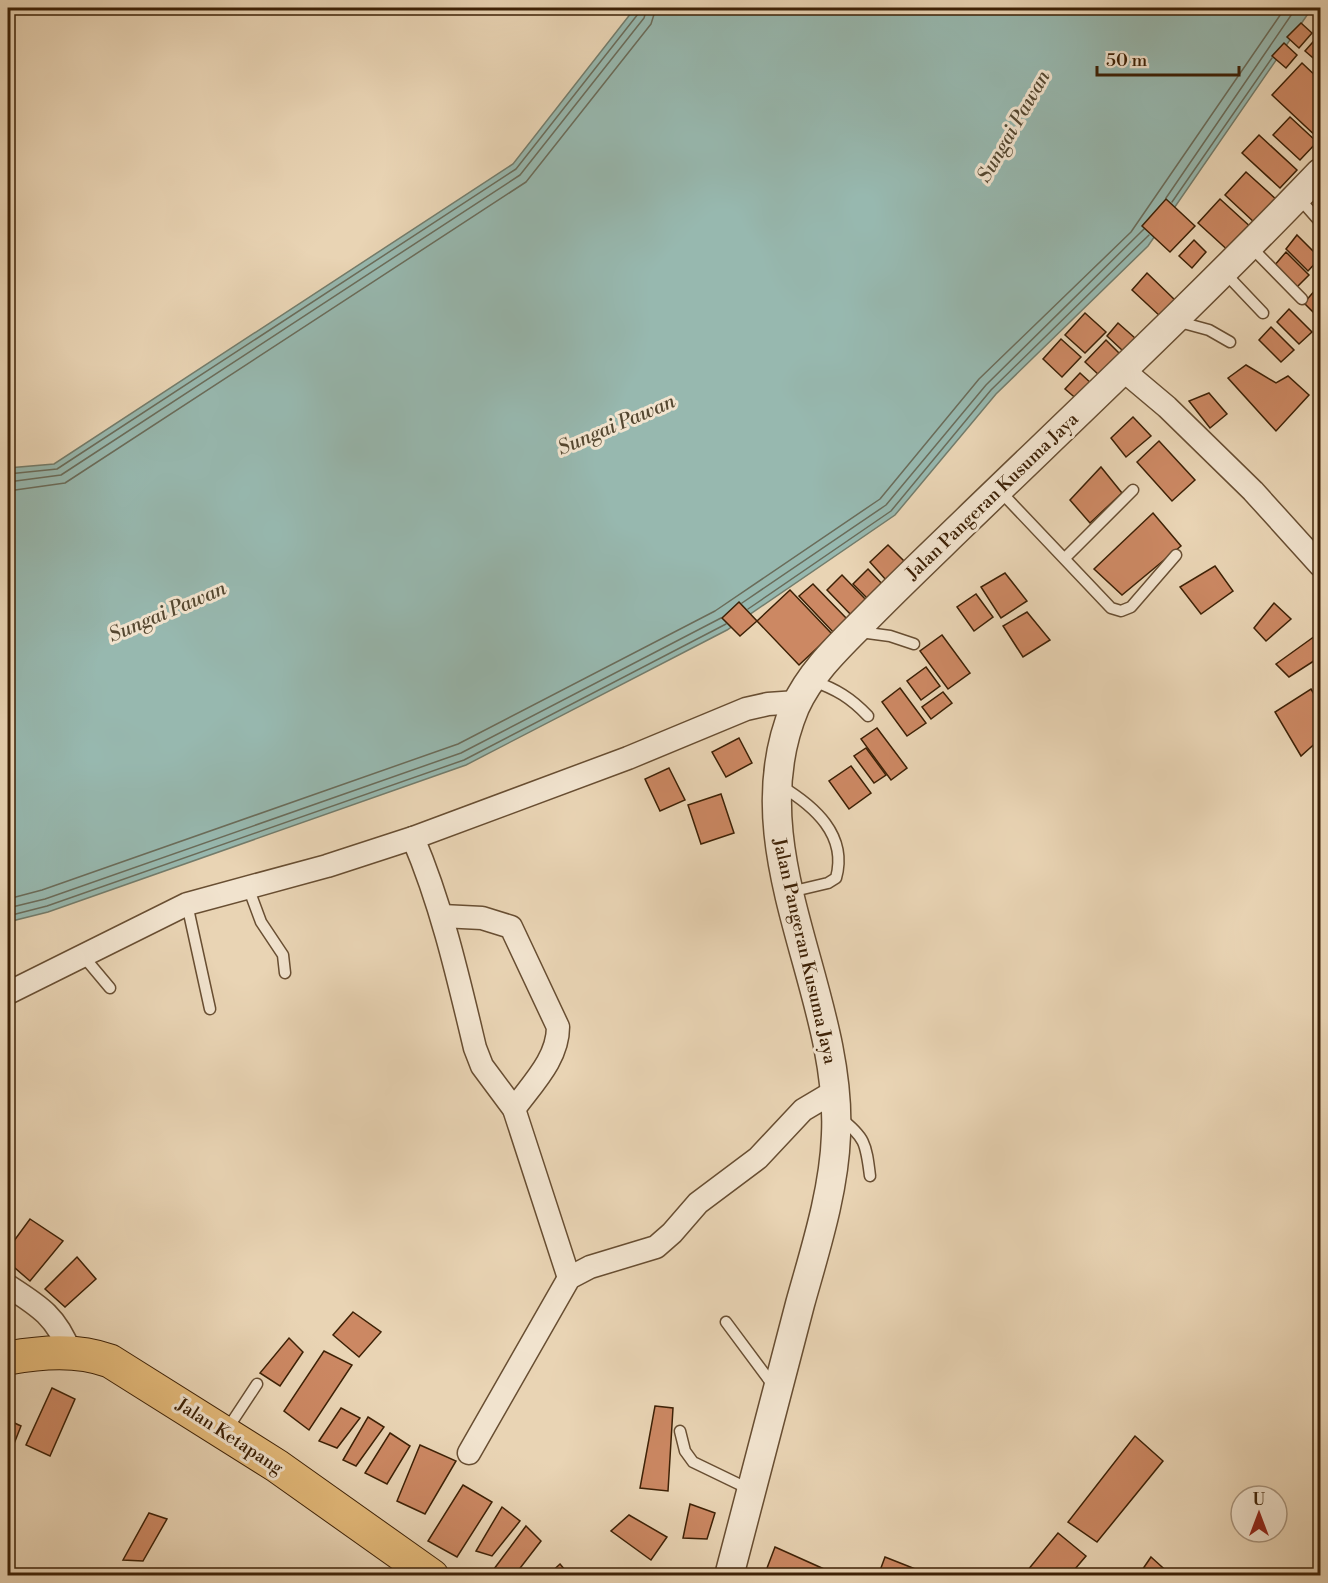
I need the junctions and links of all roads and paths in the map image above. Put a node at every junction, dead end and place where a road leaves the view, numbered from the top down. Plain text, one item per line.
1 (1320, 172) edge
2 (1298, 197) junction
3 (1320, 222) edge
4 (1249, 244) junction
5 (1223, 271) junction
6 (1302, 300) dead end
7 (1263, 313) dead end
8 (1173, 320) junction
9 (1230, 342) dead end
10 (1123, 370) junction
11 (999, 490) junction
12 (1133, 490) dead end
13 (1176, 555) dead end
14 (1065, 558) junction
15 (1320, 565) edge
16 (854, 631) junction
17 (914, 644) dead end
18 (803, 691) junction
19 (868, 716) dead end
20 (776, 782) junction
21 (413, 838) junction
22 (248, 887) junction
23 (790, 892) junction
24 (187, 904) junction
25 (442, 916) junction
26 (84, 957) junction
27 (285, 973) dead end
28 (110, 988) dead end
29 (8, 993) edge
30 (210, 1009) dead end
31 (836, 1103) junction
32 (514, 1109) junction
33 (870, 1176) dead end
34 (569, 1278) junction
35 (8, 1286) edge
36 (726, 1322) dead end
37 (70, 1352) junction
38 (8, 1358) edge
39 (257, 1384) dead end
40 (778, 1390) junction
41 (680, 1431) dead end
42 (225, 1433) junction
43 (470, 1453) dead end
44 (751, 1490) junction
45 (432, 1575) edge
46 (729, 1575) edge

1 - 2 street, Jalan Pangeran Kusuma Jaya
2 - 3 lane
2 - 4 street, Jalan Pangeran Kusuma Jaya
4 - 5 street, Jalan Pangeran Kusuma Jaya
4 - 6 lane
5 - 7 lane
5 - 8 street, Jalan Pangeran Kusuma Jaya
8 - 9 lane
8 - 10 street, Jalan Pangeran Kusuma Jaya
10 - 11 street, Jalan Pangeran Kusuma Jaya
10 - 15 street
11 - 14 lane
11 - 16 street, Jalan Pangeran Kusuma Jaya
12 - 14 lane
13 - 14 lane
16 - 17 lane
16 - 18 street, Jalan Pangeran Kusuma Jaya
18 - 19 lane
18 - 20 street, Jalan Pangeran Kusuma Jaya
18 - 21 street
20 - 23 street, Jalan Pangeran Kusuma Jaya
20 - 23 lane
21 - 22 street
21 - 25 street
22 - 24 street
22 - 27 lane
23 - 31 street, Jalan Pangeran Kusuma Jaya
24 - 26 street
24 - 30 lane
25 - 32 street
25 - 32 street
26 - 28 lane
26 - 29 street
31 - 33 lane
31 - 34 street
31 - 40 street, Jalan Pangeran Kusuma Jaya
32 - 34 street
34 - 43 street
35 - 37 street
36 - 40 lane
37 - 38 main road, Jalan Ketapang
37 - 42 main road, Jalan Ketapang
39 - 42 lane
40 - 44 street, Jalan Pangeran Kusuma Jaya
41 - 44 lane
42 - 45 main road, Jalan Ketapang
44 - 46 street, Jalan Pangeran Kusuma Jaya

